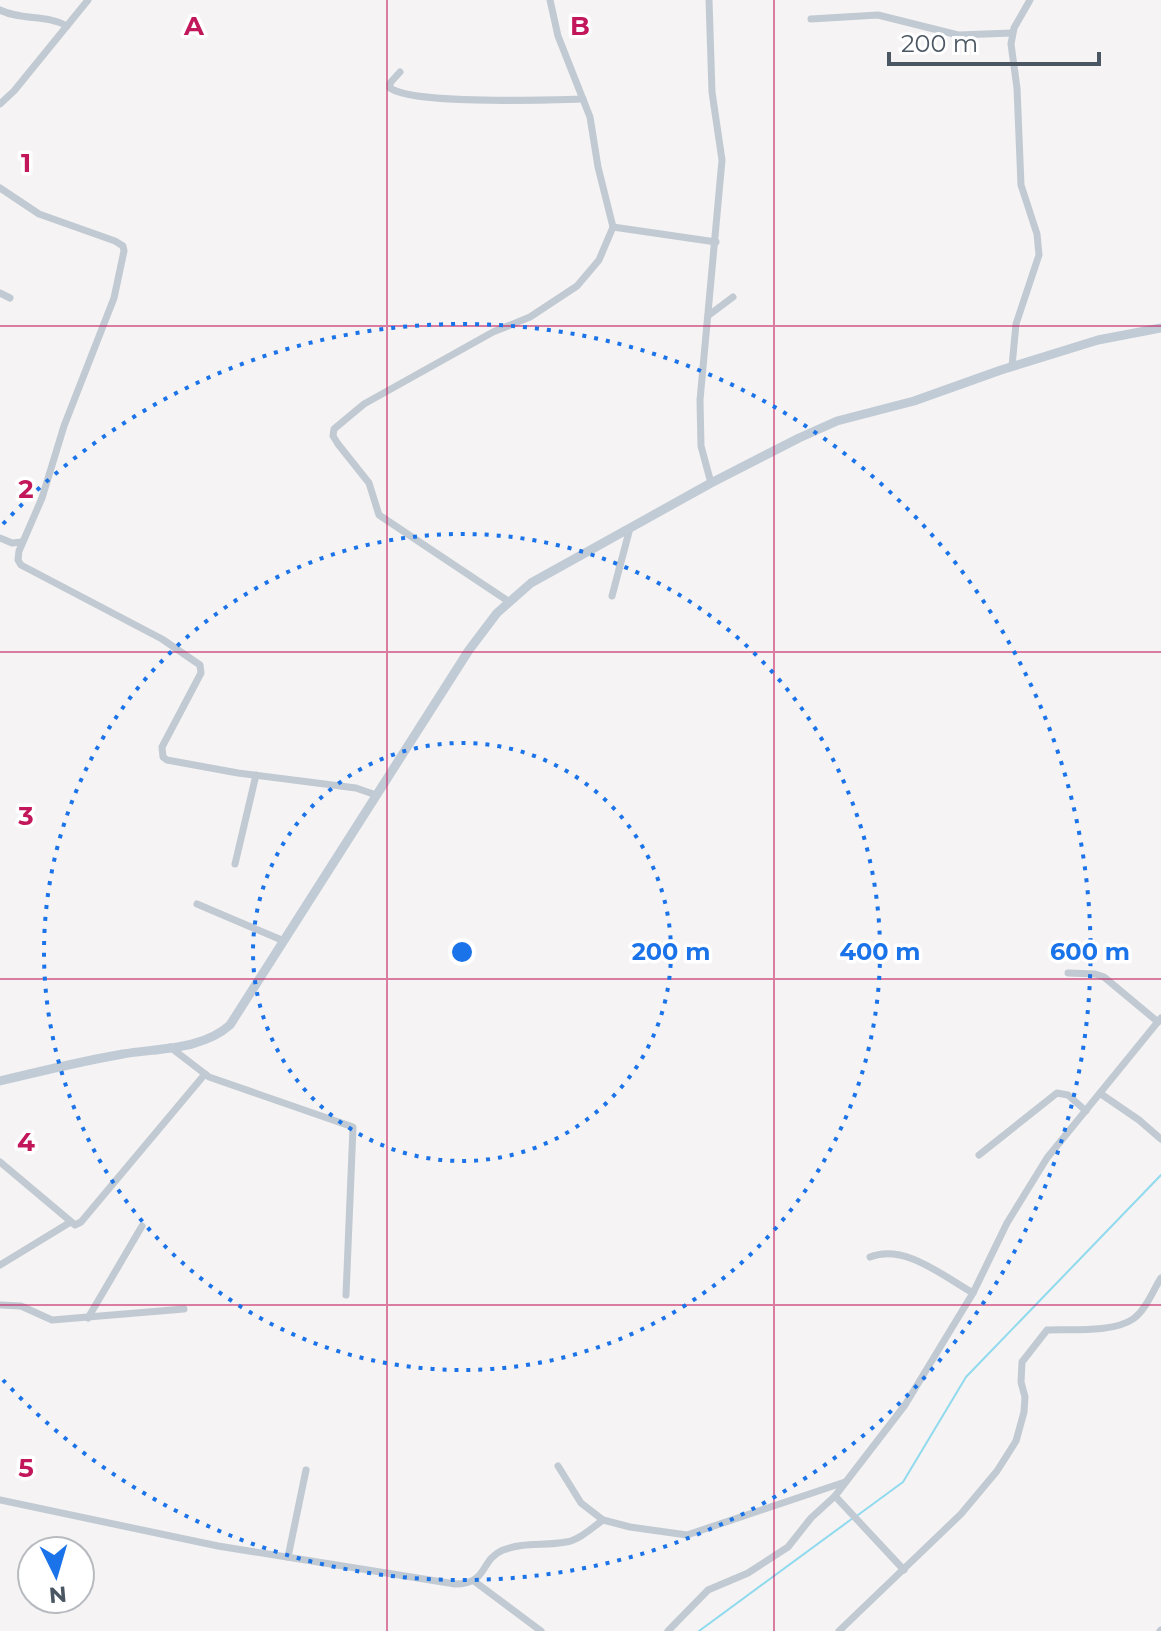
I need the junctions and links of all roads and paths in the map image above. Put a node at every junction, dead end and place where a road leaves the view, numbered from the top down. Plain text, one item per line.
1 (88, 0) edge
2 (550, 0) edge
3 (709, 0) edge
4 (1030, 0) edge
5 (0, 10) edge
6 (811, 19) dead end
7 (67, 26) junction
8 (1012, 33) junction
9 (400, 72) dead end
10 (583, 99) junction
11 (0, 104) edge
12 (0, 188) edge
13 (613, 227) junction
14 (716, 242) junction
15 (0, 293) edge
16 (733, 297) dead end
17 (10, 298) dead end
18 (709, 315) junction
19 (1161, 328) edge
20 (1012, 366) junction
21 (711, 483) junction
22 (630, 528) junction
23 (0, 538) edge
24 (22, 542) junction
25 (612, 596) dead end
26 (508, 601) junction
27 (256, 775) junction
28 (376, 795) junction
29 (235, 864) dead end
30 (197, 904) dead end
31 (284, 941) junction
32 (1068, 973) dead end
33 (1160, 1020) edge
34 (170, 1047) junction
35 (205, 1074) junction
36 (0, 1081) edge
37 (1101, 1094) junction
38 (1086, 1111) junction
39 (1161, 1139) edge
40 (979, 1155) dead end
41 (0, 1162) edge
42 (69, 1223) junction
43 (142, 1226) dead end
44 (870, 1257) dead end
45 (0, 1265) edge
46 (1161, 1278) edge
47 (973, 1293) junction
48 (346, 1295) dead end
49 (0, 1305) edge
50 (184, 1309) dead end
51 (88, 1318) junction
52 (558, 1466) dead end
53 (306, 1470) dead end
54 (847, 1482) junction
55 (835, 1496) junction
56 (0, 1500) edge
57 (603, 1520) junction
58 (288, 1557) junction
59 (904, 1570) junction
60 (474, 1581) junction
61 (541, 1631) edge
62 (668, 1631) edge
63 (839, 1631) edge

1 - 7 street
2 - 10 street
3 - 14 street
4 - 8 street
5 - 7 street
6 - 8 street
7 - 11 street
8 - 20 street
9 - 10 street
10 - 13 street
12 - 24 street
13 - 14 street
13 - 26 street
14 - 18 street
15 - 17 street
16 - 18 street
18 - 21 street
19 - 20 street
20 - 21 street
21 - 22 street
22 - 25 street
22 - 26 street
23 - 24 street
24 - 27 street
26 - 28 street
27 - 28 street
27 - 29 street
28 - 31 street
30 - 31 street
31 - 34 street
32 - 33 street
33 - 37 street
34 - 35 street
34 - 36 street
35 - 42 street
35 - 48 street
37 - 38 street
37 - 39 street
38 - 40 street
38 - 47 street
41 - 42 street
42 - 45 street
43 - 51 street
44 - 47 street
46 - 59 street
47 - 54 street
49 - 51 street
50 - 51 street
52 - 57 street
53 - 58 street
54 - 55 street
54 - 57 street
55 - 59 street
55 - 62 street
56 - 58 street
57 - 60 street
58 - 60 street
59 - 63 street
60 - 61 street

